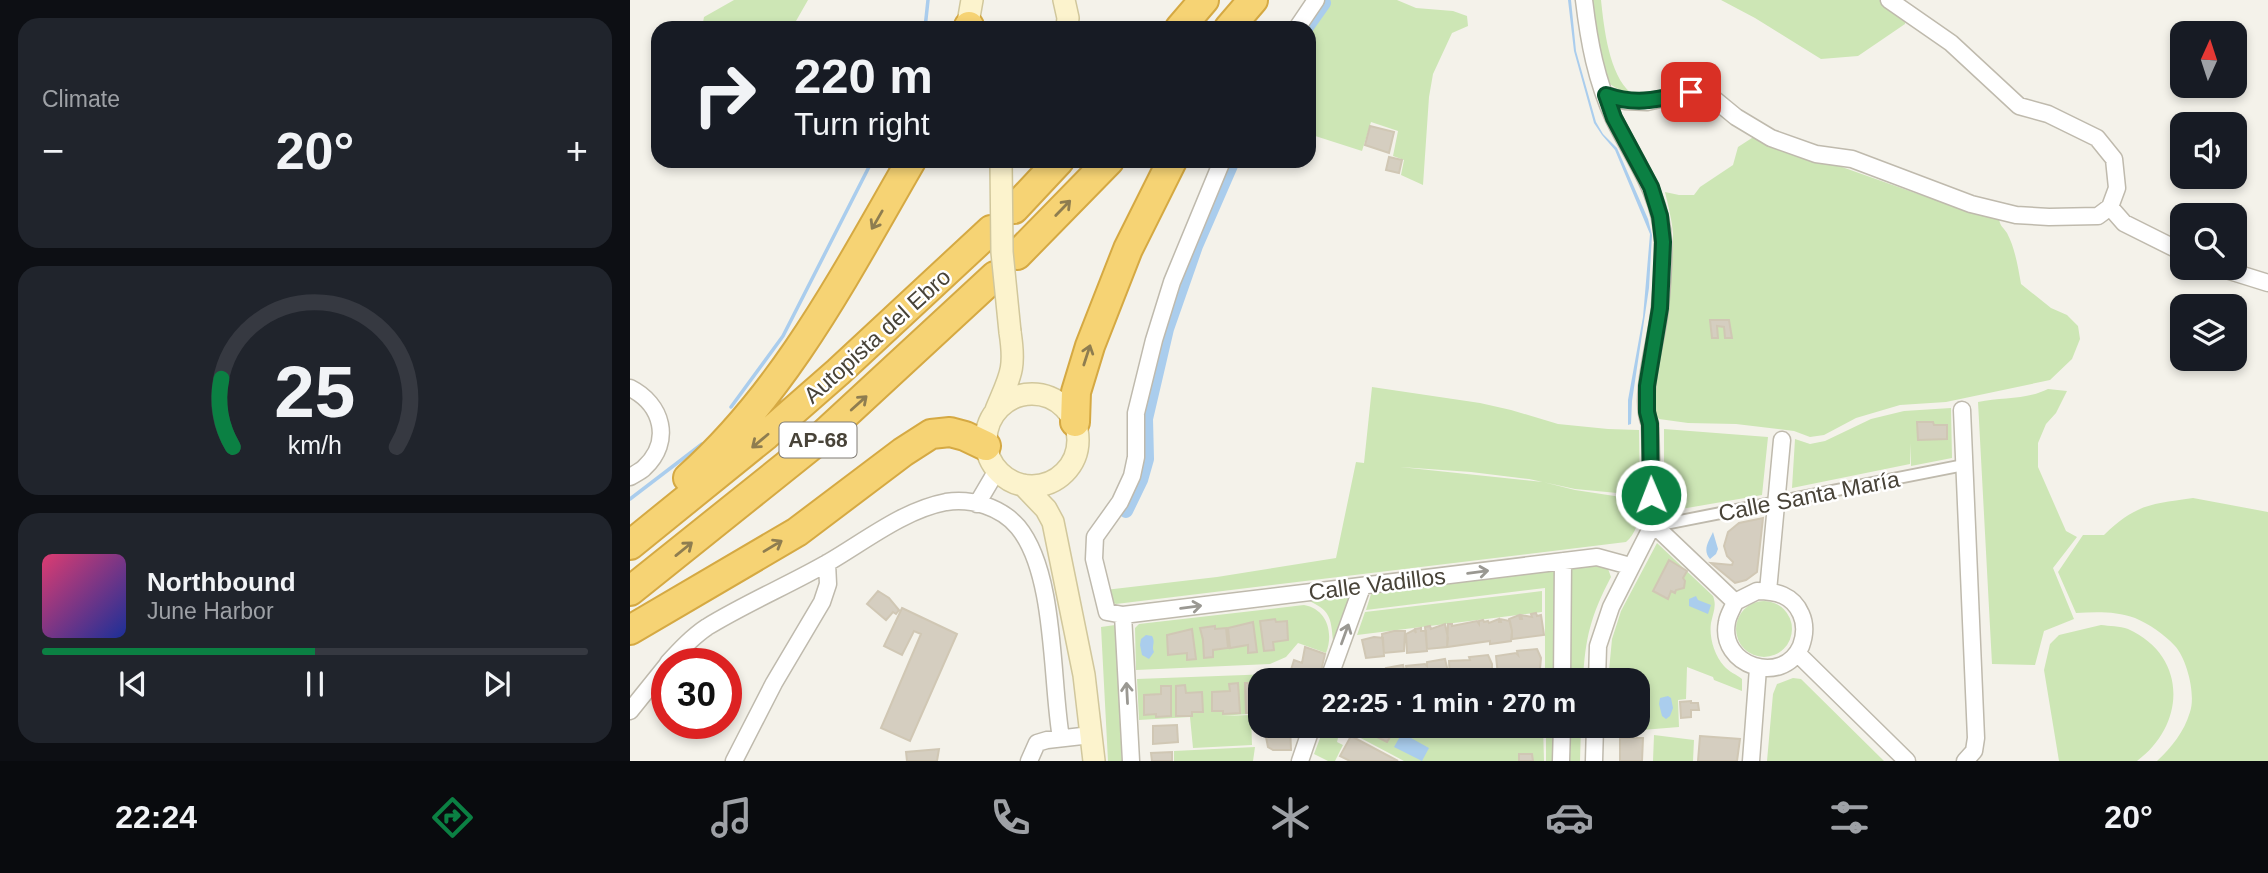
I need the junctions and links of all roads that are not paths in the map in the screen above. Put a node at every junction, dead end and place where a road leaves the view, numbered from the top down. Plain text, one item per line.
1 (1064, 0) edge
2 (1204, 0) edge
3 (1253, 0) edge
4 (1274, 0) edge
5 (1316, 0) edge
6 (1584, 0) edge
7 (1889, 0) edge
8 (1067, 21) edge
9 (1186, 21) edge
10 (1235, 21) edge
11 (1258, 21) edge
12 (1302, 21) edge
13 (1606, 95) junction
14 (907, 168) edge
15 (1001, 168) edge
16 (1052, 168) edge
17 (1103, 168) edge
18 (1168, 168) edge
19 (1219, 168) edge
20 (2110, 207) junction
21 (1014, 209) dead end
22 (991, 230) dead end
23 (2170, 247) edge
24 (1017, 255) dead end
25 (995, 276) dead end
26 (2247, 276) edge
27 (2268, 283) edge
28 (1014, 355) junction
29 (630, 388) edge
30 (1054, 399) junction
31 (996, 410) junction
32 (1962, 410) dead end
33 (1075, 422) junction
34 (1782, 440) dead end
35 (991, 458) junction
36 (1964, 465) junction
37 (1065, 472) junction
38 (630, 477) edge
39 (1023, 485) junction
40 (977, 503) junction
41 (1776, 503) junction
42 (1053, 522) junction
43 (1653, 524) junction
44 (630, 525) edge
45 (630, 545) edge
46 (1563, 561) junction
47 (827, 563) junction
48 (1630, 566) junction
49 (1362, 587) junction
50 (630, 591) edge
51 (1768, 591) junction
52 (1735, 602) junction
53 (1123, 615) junction
54 (630, 631) edge
55 (684, 648) edge
56 (1797, 653) junction
57 (1333, 668) edge
58 (1562, 668) edge
59 (1597, 668) edge
60 (1758, 668) junction
61 (651, 684) edge
62 (630, 711) edge
63 (1091, 735) junction
64 (1061, 738) junction
65 (1308, 738) edge
66 (1562, 738) edge
67 (1595, 738) edge
68 (734, 761) edge
69 (1029, 761) edge
70 (1094, 761) edge
71 (1131, 761) edge
72 (1300, 761) edge
73 (1561, 761) edge
74 (1594, 761) edge
75 (1751, 761) edge
76 (1907, 761) edge
77 (1965, 761) edge

1 - 8 main road
2 - 9 highway
3 - 10 highway
4 - 11 highway
5 - 12 street
6 - 13 street
7 - 20 street
13 - 20 street
13 - 43 street
14 -> 44 highway
15 - 28 main road, bridge
16 - 21 highway
24 -> 17 highway
33 -> 18 highway
19 - 53 street
20 - 23 street
22 -> 45 highway, Autopista del Ebro / AP-68
50 -> 25 highway, Autopista del Ebro / AP-68
26 - 27 street
28 - 30 main road
28 - 31 main road
29 - 38 street
30 - 31 main road
30 - 33 main road
31 - 35 main road
32 - 36 street
33 - 37 main road
34 - 41 street
35 - 39 main road
35 - 40 street
54 -> 35 highway
36 - 41 street, Calle Santa María
36 - 77 street
37 - 39 main road
37 - 42 main road
39 - 42 main road
40 - 47 street
40 - 64 street
41 - 43 street, Calle Santa María
41 - 51 street
42 - 63 main road
43 - 48 street
43 - 52 street
46 - 48 street, Calle Vadillos
49 -> 46 street, Calle Vadillos
46 - 58 street
47 - 55 street
47 - 68 street
48 - 59 street
53 -> 49 street, Calle Vadillos
57 -> 49 street
51 - 52 street
51 - 56 street
52 - 60 street
71 -> 53 street
56 - 60 street
56 - 76 street
60 - 75 street
61 - 62 street
63 - 64 street
63 - 70 main road
64 - 69 street
65 - 72 street
66 - 73 street
67 - 74 street

